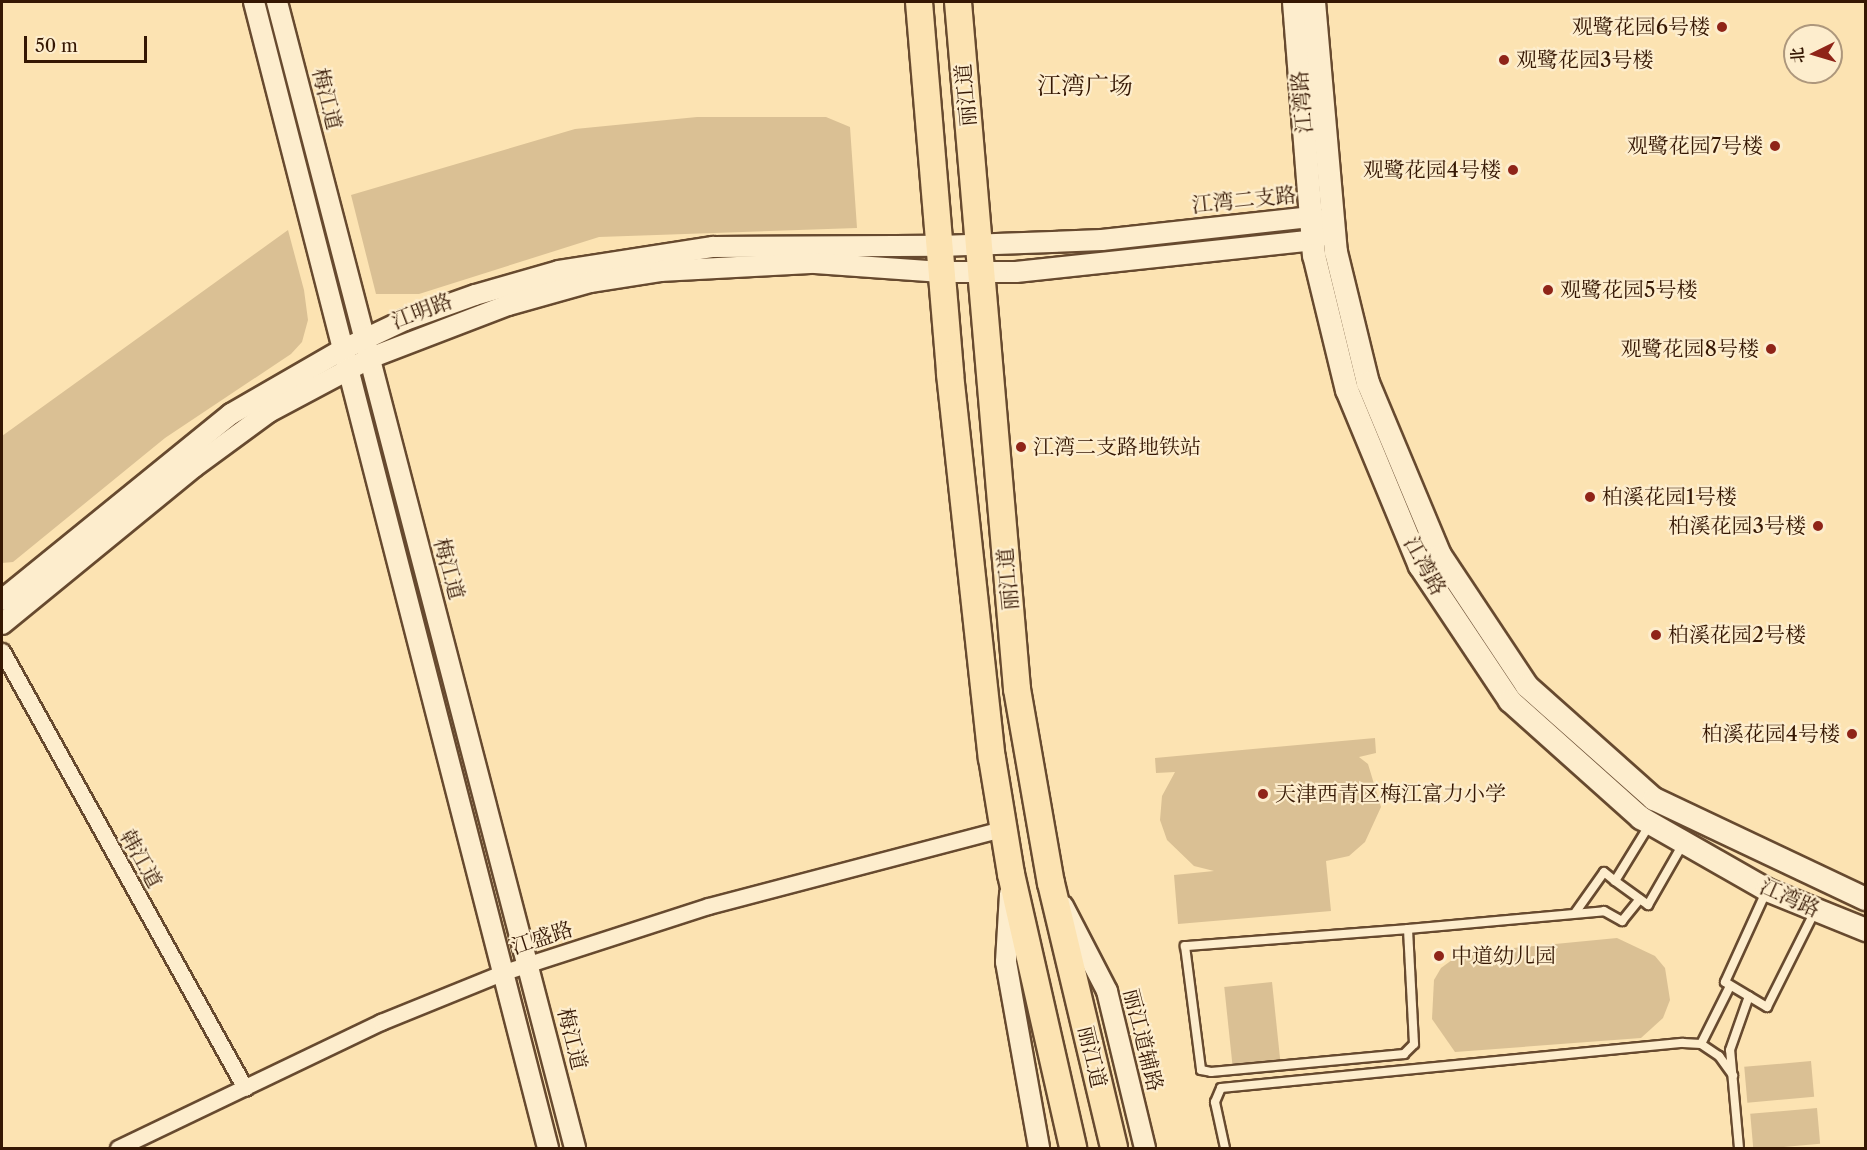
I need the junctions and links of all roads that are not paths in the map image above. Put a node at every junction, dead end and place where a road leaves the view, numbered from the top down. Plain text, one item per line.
1 (254, 2) edge
2 (278, 2) edge
3 (919, 2) edge
4 (958, 2) edge
5 (1294, 2) edge
6 (1314, 2) edge
7 (1312, 217) junction
8 (1334, 227) junction
9 (1314, 240) junction
10 (979, 244) junction
11 (940, 246) junction
12 (942, 272) junction
13 (981, 272) junction
14 (367, 349) junction
15 (342, 350) junction
16 (347, 369) junction
17 (2, 600) edge
18 (2, 624) edge
19 (2, 651) edge
20 (1651, 823) junction
21 (1002, 829) junction
22 (1684, 842) junction
23 (1011, 874) junction
24 (1615, 881) junction
25 (1051, 883) junction
26 (1767, 890) junction
27 (1866, 898) edge
28 (1640, 899) junction
29 (1816, 910) junction
30 (1575, 913) junction
31 (1408, 929) junction
32 (1866, 930) edge
33 (528, 964) junction
34 (504, 972) junction
35 (1731, 986) junction
36 (1749, 996) junction
37 (1701, 1044) junction
38 (1732, 1075) junction
39 (244, 1088) junction
40 (117, 1149) edge
41 (548, 1149) edge
42 (575, 1149) edge
43 (1039, 1149) edge
44 (1073, 1149) edge
45 (1114, 1149) edge
46 (1145, 1149) edge
47 (1226, 1149) edge
48 (1739, 1149) edge

1 - 15 street
2 - 14 street, 梅江道
3 - 11 main road, 丽江道
4 - 10 main road, 丽江道
5 - 7 main road, 江湾路
6 - 8 main road, 江湾路
7 - 8 street, 江湾二支路
7 - 9 main road, 江湾路
7 - 10 street, 江湾二支路
8 - 9 street
8 - 27 main road, 江湾路
9 - 13 street
9 - 20 main road, 江湾路
10 - 11 street, 江湾二支路
10 - 13 main road, 丽江道
11 - 12 main road, 丽江道
11 - 14 street, 江明路
12 - 13 street
12 - 14 street, 江明路
12 - 21 main road, 丽江道
13 - 25 main road, 丽江道
14 - 15 street, 江明路
14 - 16 street, 江明路
14 - 33 street, 梅江道
15 - 16 street
15 - 17 street, 江明路
16 - 18 street, 江明路
16 - 34 street
19 - 39 street, 韩江道
20 - 22 main road, 江湾路
20 - 24 lane
21 - 23 main road, 丽江道
21 - 33 street, 江盛路
22 - 26 main road, 江湾路
22 - 28 lane
23 - 43 street
23 - 44 main road, 丽江道
24 - 28 lane
24 - 30 lane
25 - 45 main road, 丽江道
25 - 46 street, 丽江道辅路
26 - 29 main road, 江湾路
26 - 35 lane
28 - 30 lane
29 - 32 main road, 江湾路
29 - 36 lane
30 - 31 lane
31 - 31 lane
33 - 34 street, 江盛路
33 - 42 street, 梅江道
34 - 39 street, 江盛路
34 - 41 street
35 - 36 lane
35 - 37 lane
36 - 38 lane
37 - 38 lane
37 - 47 lane
38 - 48 lane
39 - 40 street, 江盛路

